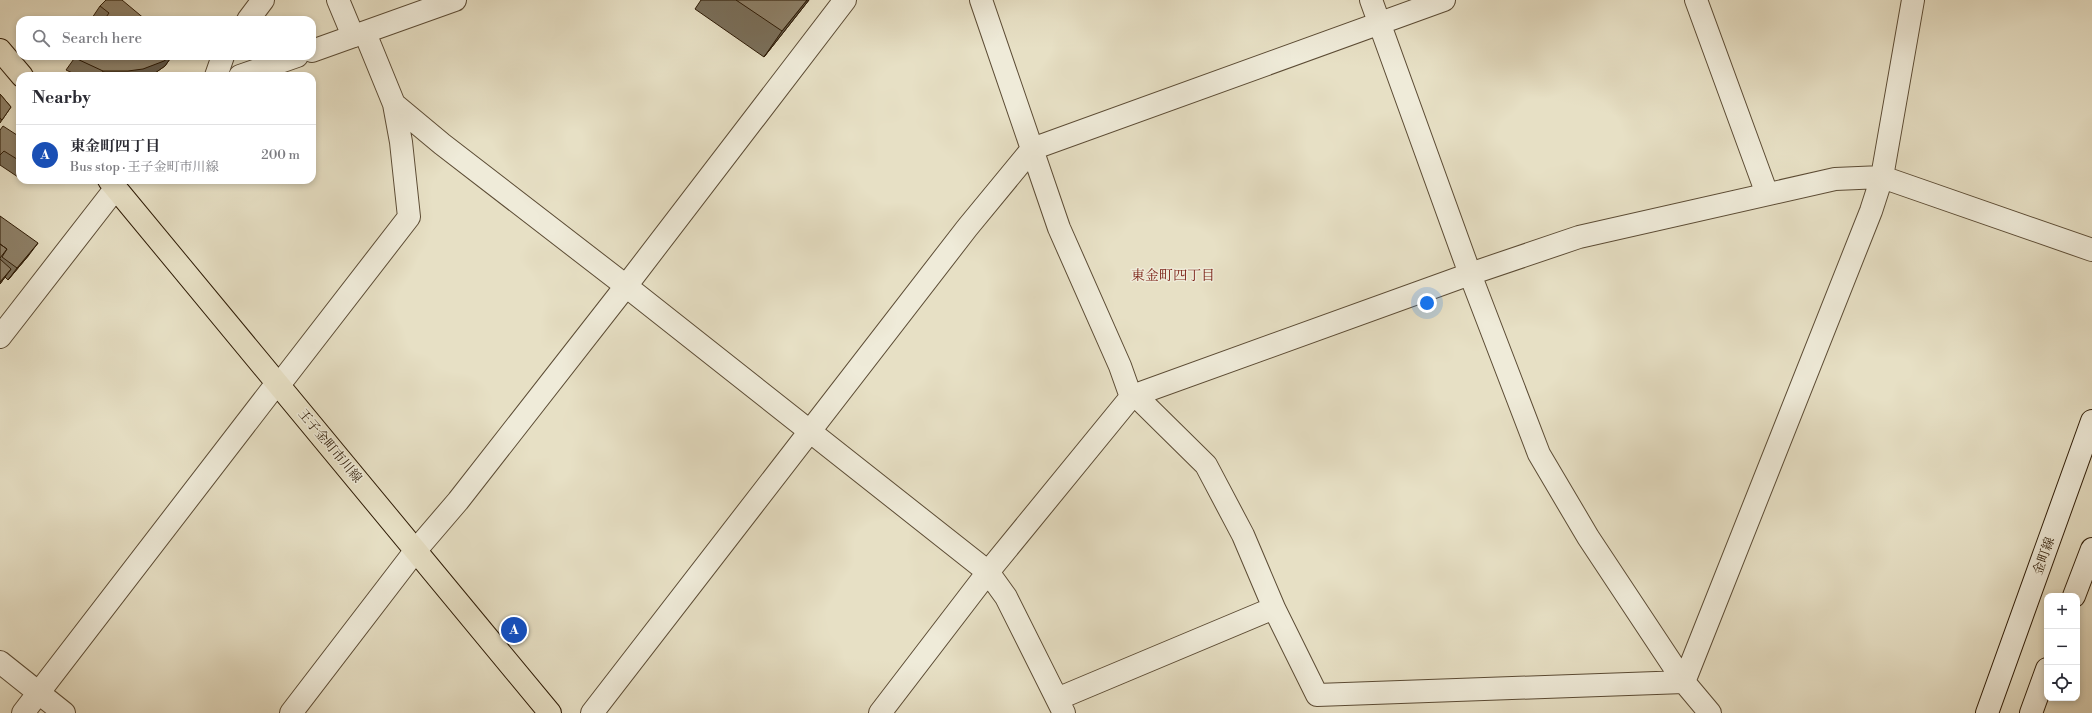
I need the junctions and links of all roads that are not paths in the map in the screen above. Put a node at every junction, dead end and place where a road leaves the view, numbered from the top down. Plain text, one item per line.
1 (263, 0) edge
2 (338, 0) edge
3 (455, 0) edge
4 (845, 0) edge
5 (981, 0) edge
6 (1371, 0) edge
7 (1444, 0) edge
8 (1696, 0) edge
9 (1913, 0) edge
10 (251, 16) edge
11 (1380, 23) junction
12 (359, 35) junction
13 (0, 50) edge
14 (316, 50) edge
15 (222, 60) edge
16 (286, 60) edge
17 (19, 72) edge
18 (218, 72) edge
19 (251, 72) edge
20 (394, 104) junction
21 (1032, 149) junction
22 (1882, 178) junction
23 (112, 184) edge
24 (1767, 194) junction
25 (2092, 250) edge
26 (1470, 274) junction
27 (626, 286) junction
28 (0, 337) edge
29 (278, 384) junction
30 (1133, 396) junction
31 (2092, 421) edge
32 (810, 432) junction
33 (2092, 549) edge
34 (416, 550) junction
35 (988, 572) junction
36 (2075, 593) edge
37 (1274, 608) junction
38 (0, 662) edge
39 (2044, 677) edge
40 (1684, 682) junction
41 (39, 693) junction
42 (1321, 704) edge
43 (1061, 706) edge
44 (23, 713) edge
45 (64, 713) edge
46 (291, 713) edge
47 (550, 713) edge
48 (592, 713) edge
49 (880, 713) edge
50 (1710, 713) edge
51 (1987, 713) edge
52 (2031, 713) edge

1 - 10 street
2 - 12 street
3 - 12 street
4 - 27 street
5 - 21 street
6 - 11 street
7 - 11 street
8 - 24 street
9 - 22 street
11 - 21 street
11 - 26 street
12 - 14 street
12 - 20 street
13 - 17 main road
15 - 18 street
16 - 19 street
20 - 27 street
20 - 29 street
21 - 30 street
21 - 32 street
22 - 24 street
22 - 25 street
22 - 40 street
23 - 28 street
23 - 29 main road, 王子金町市川線
24 - 26 street
26 - 30 street
26 - 40 street
27 - 32 street
27 - 34 street
29 - 34 main road, 王子金町市川線
29 - 41 street
30 - 35 street
30 - 37 street
31 - 51 street, 金町線
32 - 35 street
32 - 48 street
33 - 36 street
34 - 46 street
34 - 47 main road, 王子金町市川線
35 - 43 street
35 - 49 street
37 - 42 street
37 - 43 street
38 - 41 street
39 - 52 street
40 - 42 street
40 - 50 street
41 - 44 street
41 - 45 street

